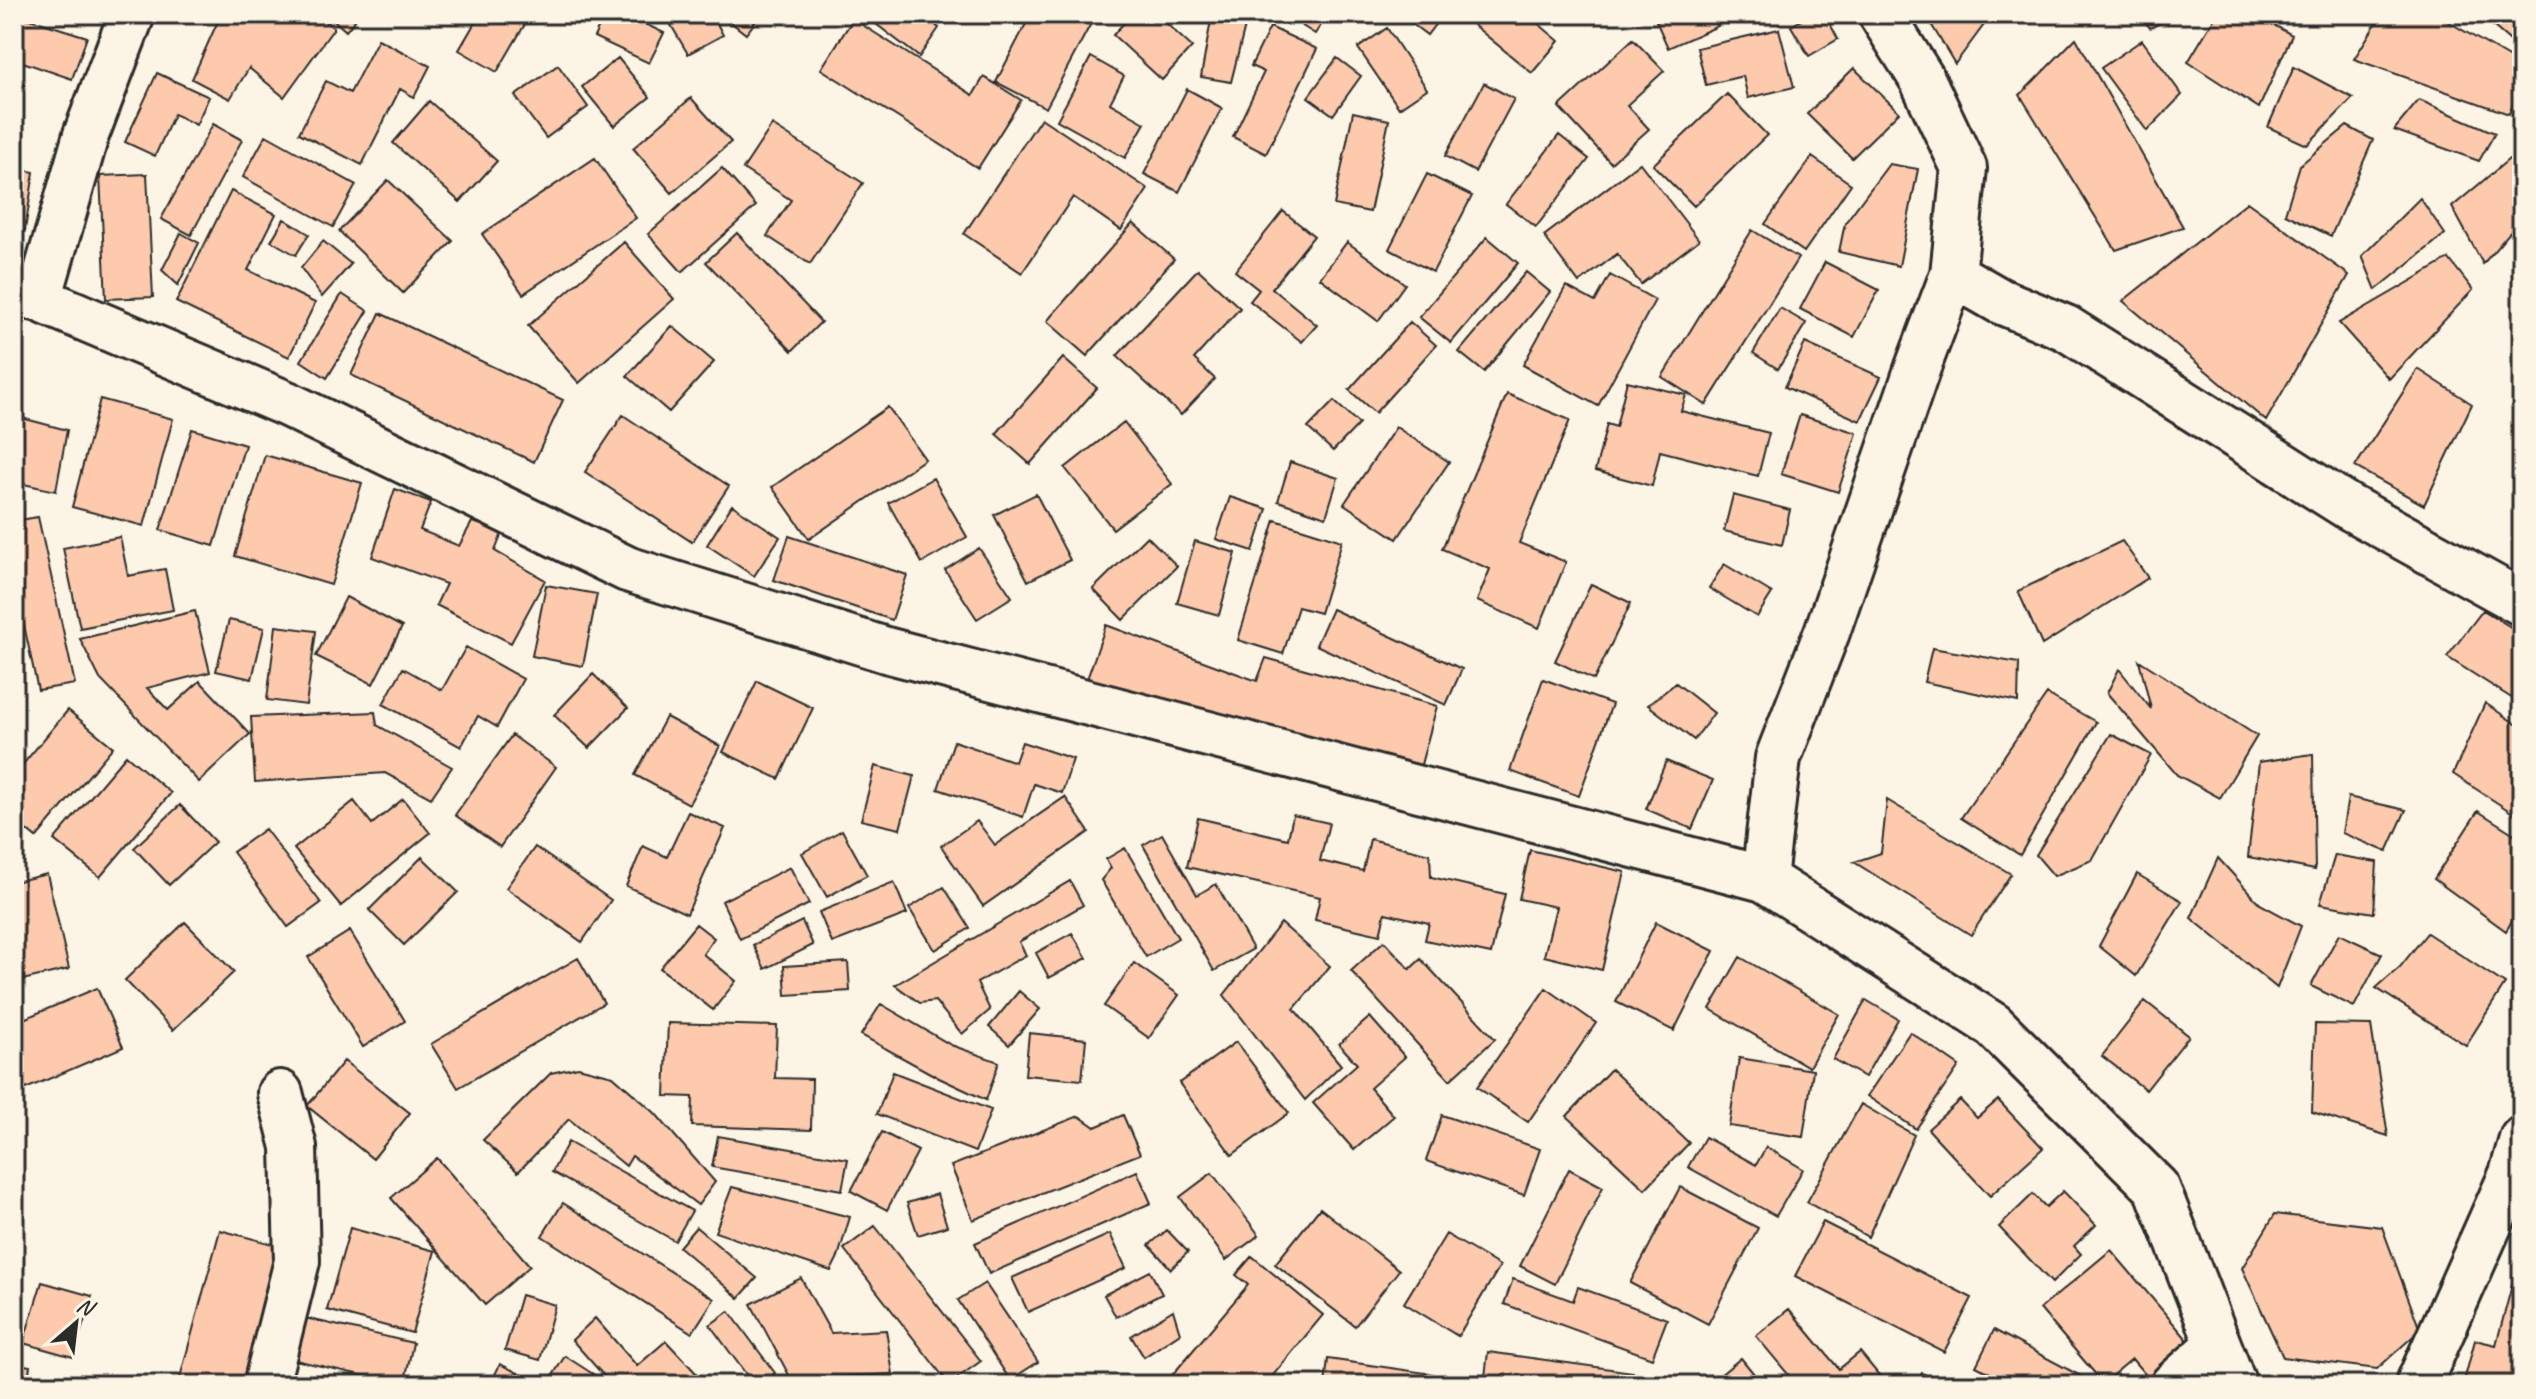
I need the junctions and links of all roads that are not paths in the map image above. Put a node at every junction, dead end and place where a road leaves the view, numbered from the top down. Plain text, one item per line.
1 (132, 14) edge
2 (1881, 14) edge
3 (1953, 274) junction
4 (26, 296) edge
5 (2522, 603) edge
6 (1764, 879) junction
7 (280, 1093) dead end
8 (2522, 1139) edge
9 (2218, 1345) junction
10 (266, 1385) edge
11 (2173, 1385) edge
12 (2234, 1385) edge
13 (2418, 1385) edge

1 - 4 street
2 - 3 street
3 - 5 street
3 - 6 street
4 - 6 street
6 - 9 street
7 - 10 street
8 - 13 street
9 - 11 street
9 - 12 street

